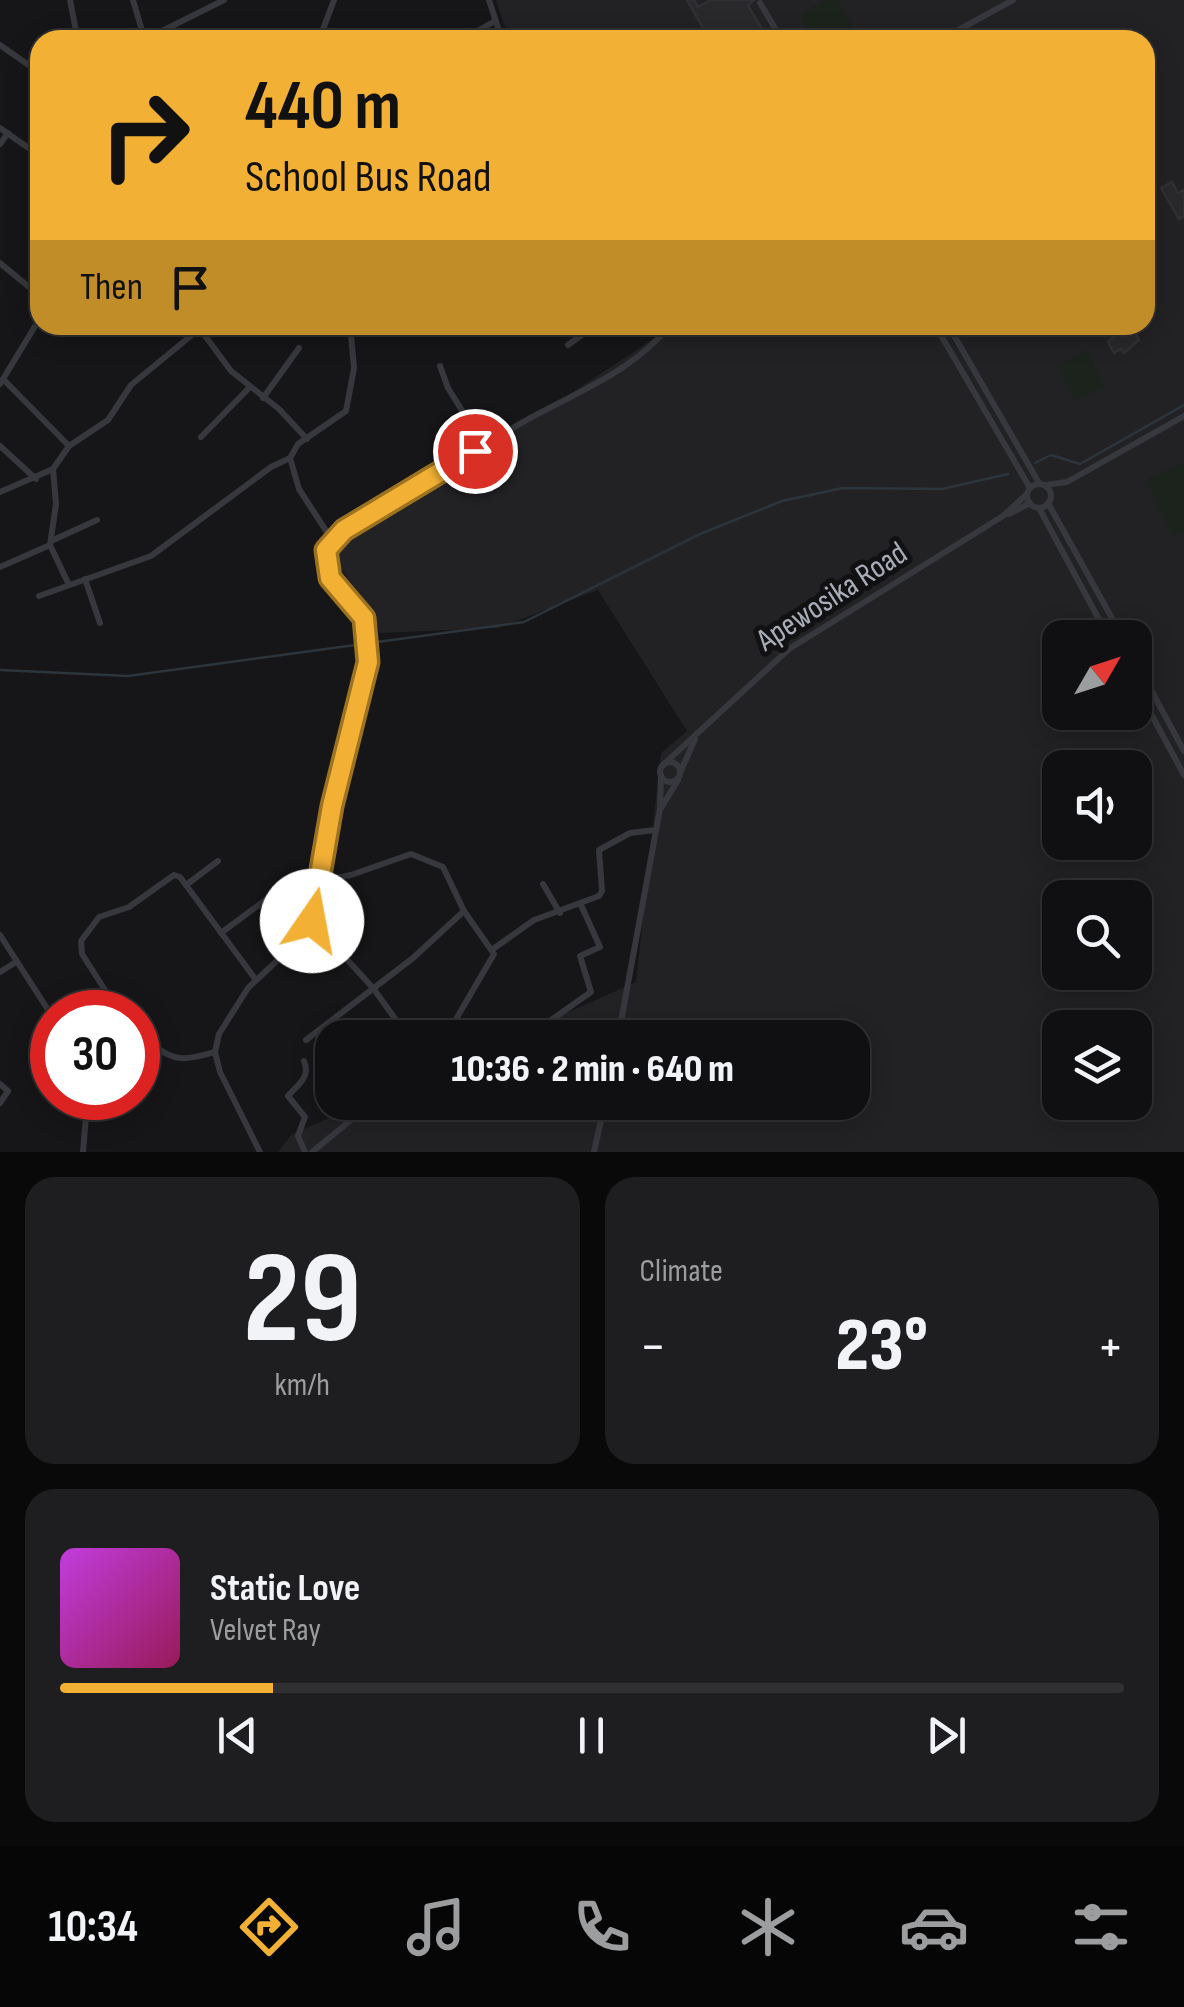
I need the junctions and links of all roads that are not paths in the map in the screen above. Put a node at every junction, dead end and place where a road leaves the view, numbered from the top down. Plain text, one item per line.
1 (70, 0) edge
2 (133, 0) edge
3 (224, 0) edge
4 (334, 0) edge
5 (489, 0) edge
6 (1013, 0) edge
7 (760, 3) dead end
8 (495, 21) junction
9 (76, 30) edge
10 (142, 30) edge
11 (169, 30) edge
12 (323, 30) edge
13 (479, 30) edge
14 (498, 30) edge
15 (776, 30) edge
16 (958, 30) edge
17 (0, 45) edge
18 (30, 67) edge
19 (4, 130) edge
20 (0, 144) edge
21 (30, 149) edge
22 (0, 263) edge
23 (30, 288) edge
24 (30, 332) edge
25 (192, 335) edge
26 (207, 335) edge
27 (351, 335) edge
28 (582, 335) edge
29 (662, 335) edge
30 (941, 335) edge
31 (954, 335) edge
32 (568, 345) dead end
33 (299, 348) dead end
34 (440, 366) dead end
35 (2, 382) edge
36 (249, 388) junction
37 (263, 398) junction
38 (1184, 416) edge
39 (200, 437) dead end
40 (307, 439) junction
41 (0, 446) edge
42 (69, 446) junction
43 (484, 446) junction
44 (290, 458) junction
45 (53, 469) junction
46 (36, 480) junction
47 (1067, 482) junction
48 (1042, 484) junction
49 (1028, 491) junction
50 (0, 492) edge
51 (1051, 494) junction
52 (1030, 504) junction
53 (1048, 504) junction
54 (1039, 508) junction
55 (1003, 516) junction
56 (97, 520) dead end
57 (332, 540) junction
58 (51, 543) junction
59 (0, 566) edge
60 (85, 579) junction
61 (69, 585) junction
62 (40, 596) dead end
63 (1099, 620) edge
64 (1113, 620) edge
65 (100, 622) dead end
66 (1152, 692) edge
67 (1152, 716) edge
68 (697, 733) junction
69 (1184, 751) edge
70 (663, 765) junction
71 (661, 775) junction
72 (1184, 775) edge
73 (680, 776) junction
74 (660, 809) junction
75 (656, 830) junction
76 (218, 861) dead end
77 (320, 880) junction
78 (544, 884) dead end
79 (186, 885) junction
80 (581, 905) junction
81 (286, 906) dead end
82 (464, 911) junction
83 (560, 912) junction
84 (312, 921) junction
85 (307, 930) junction
86 (221, 933) junction
87 (0, 936) edge
88 (492, 949) junction
89 (16, 962) junction
90 (0, 972) edge
91 (256, 980) junction
92 (373, 988) junction
93 (35, 990) edge
94 (105, 990) edge
95 (397, 1020) edge
96 (457, 1020) edge
97 (551, 1020) edge
98 (621, 1020) edge
99 (306, 1040) dead end
100 (160, 1047) edge
101 (215, 1052) junction
102 (304, 1061) dead end
103 (0, 1084) edge
104 (0, 1103) edge
105 (86, 1120) edge
106 (348, 1120) edge
107 (601, 1120) edge
108 (83, 1152) edge
109 (260, 1152) edge
110 (308, 1152) edge
111 (594, 1152) edge

1 - 9 street
2 - 10 street
3 - 11 street
4 - 12 street
5 - 8 street
6 - 16 street
7 - 15 street
8 - 13 street
8 - 14 street
17 - 18 street
19 - 20 street
19 - 21 street
22 - 23 street
24 - 35 street
25 - 42 street
26 - 36 street
27 - 40 street
28 - 32 street
29 - 43 street
30 - 49 street
31 - 48 street
33 - 37 street
34 - 43 street
35 - 42 street
36 - 37 street
36 - 39 street
37 - 40 street
38 - 47 street
40 - 44 street
41 - 46 street
42 - 45 street
43 - 57 street
44 - 57 street
44 - 60 street
45 - 46 street
45 - 58 street
46 - 50 street
47 - 48 street
47 - 51 street
48 - 49 street
48 - 51 street
49 - 52 street
49 - 55 street
51 - 53 street
52 - 54 street
52 - 55 street
53 - 54 street
53 - 64 street
54 - 63 street
55 - 68 street, Apewosika Road
56 - 58 street
57 - 77 street
58 - 59 street
58 - 61 street
60 - 61 street
60 - 65 street
61 - 62 street
66 - 69 street
67 - 72 street
68 - 70 street, Apewosika Road
68 - 73 street, Apewosika Road
70 - 71 street, Apewosika Road
70 - 73 street
71 - 73 street
71 - 74 street, Apewosika Road
73 - 74 street, Apewosika Road
74 - 75 street, Apewosika Road
75 - 80 street
75 - 98 street, Apewosika Road
76 - 79 street
77 - 82 street
77 - 84 street
77 - 86 street
78 - 83 street
79 - 86 street
79 - 94 street
80 - 83 street
80 - 97 street
81 - 85 street
82 - 88 street
82 - 92 street
83 - 88 street
84 - 85 street
84 - 92 street
85 - 91 street
86 - 91 street
87 - 89 street
88 - 96 street
89 - 90 street
89 - 93 street
91 - 101 street
92 - 95 street
92 - 99 street
100 - 101 street
101 - 109 street
102 - 110 street
103 - 104 street
105 - 108 street
106 - 110 street
107 - 111 street

